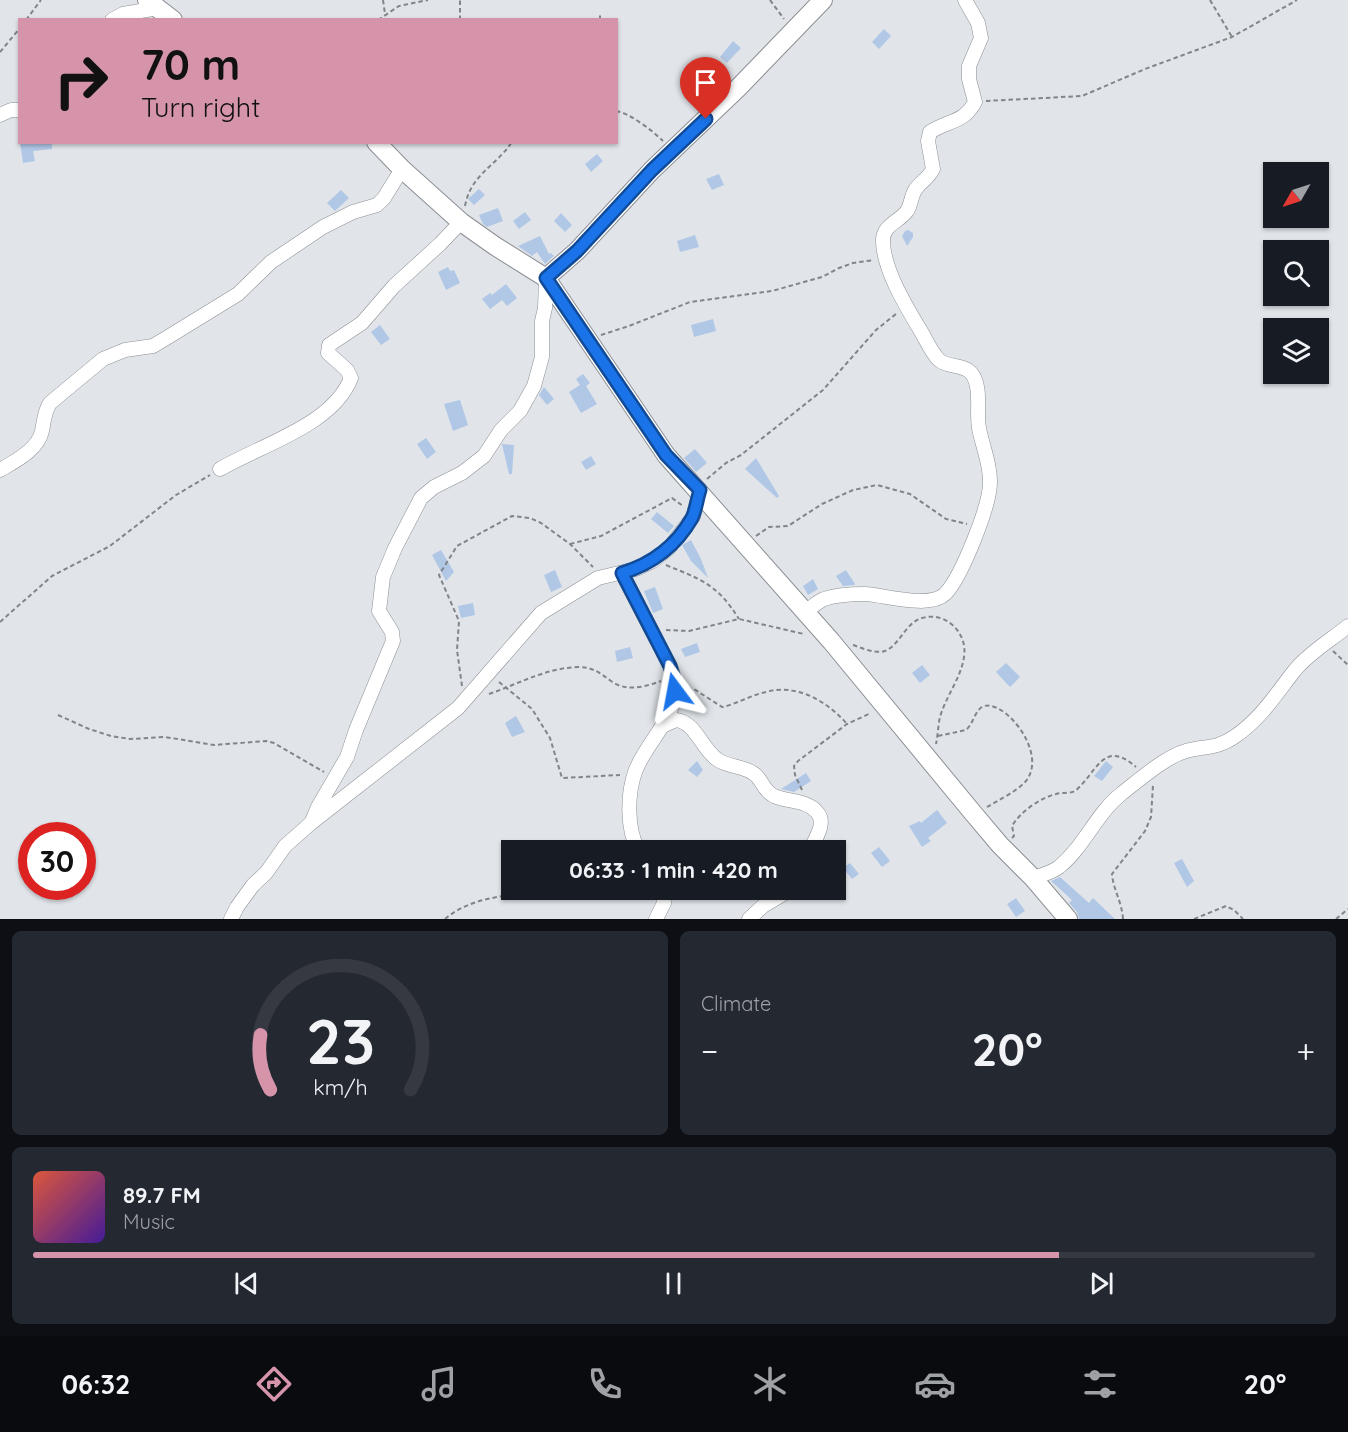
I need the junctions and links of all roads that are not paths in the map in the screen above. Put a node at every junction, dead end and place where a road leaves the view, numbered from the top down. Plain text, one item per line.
1 (823, 0) edge
2 (965, 0) edge
3 (152, 4) edge
4 (116, 18) edge
5 (170, 18) edge
6 (18, 110) edge
7 (0, 115) edge
8 (378, 144) edge
9 (402, 169) junction
10 (462, 222) junction
11 (546, 278) junction
12 (220, 469) road end
13 (0, 470) edge
14 (700, 490) junction
15 (622, 573) junction
16 (805, 612) junction
17 (1348, 626) edge
18 (665, 724) junction
19 (311, 823) junction
20 (635, 840) edge
21 (815, 840) edge
22 (1034, 878) junction
23 (664, 900) edge
24 (773, 900) edge
25 (231, 919) edge
26 (656, 919) edge
27 (749, 919) edge
28 (1068, 919) edge

1 - 11 street
2 - 16 street
3 - 4 street
3 - 5 street
6 - 7 street
8 - 9 street
9 - 10 street
9 - 13 street
10 - 11 street
10 - 12 street
11 - 14 street
11 - 19 street
14 - 15 street
14 - 16 street
15 - 18 street
15 - 19 street
16 - 22 street
17 - 22 street
18 - 20 street
18 - 21 street
19 - 25 street
22 - 28 street
23 - 26 street
24 - 27 street

